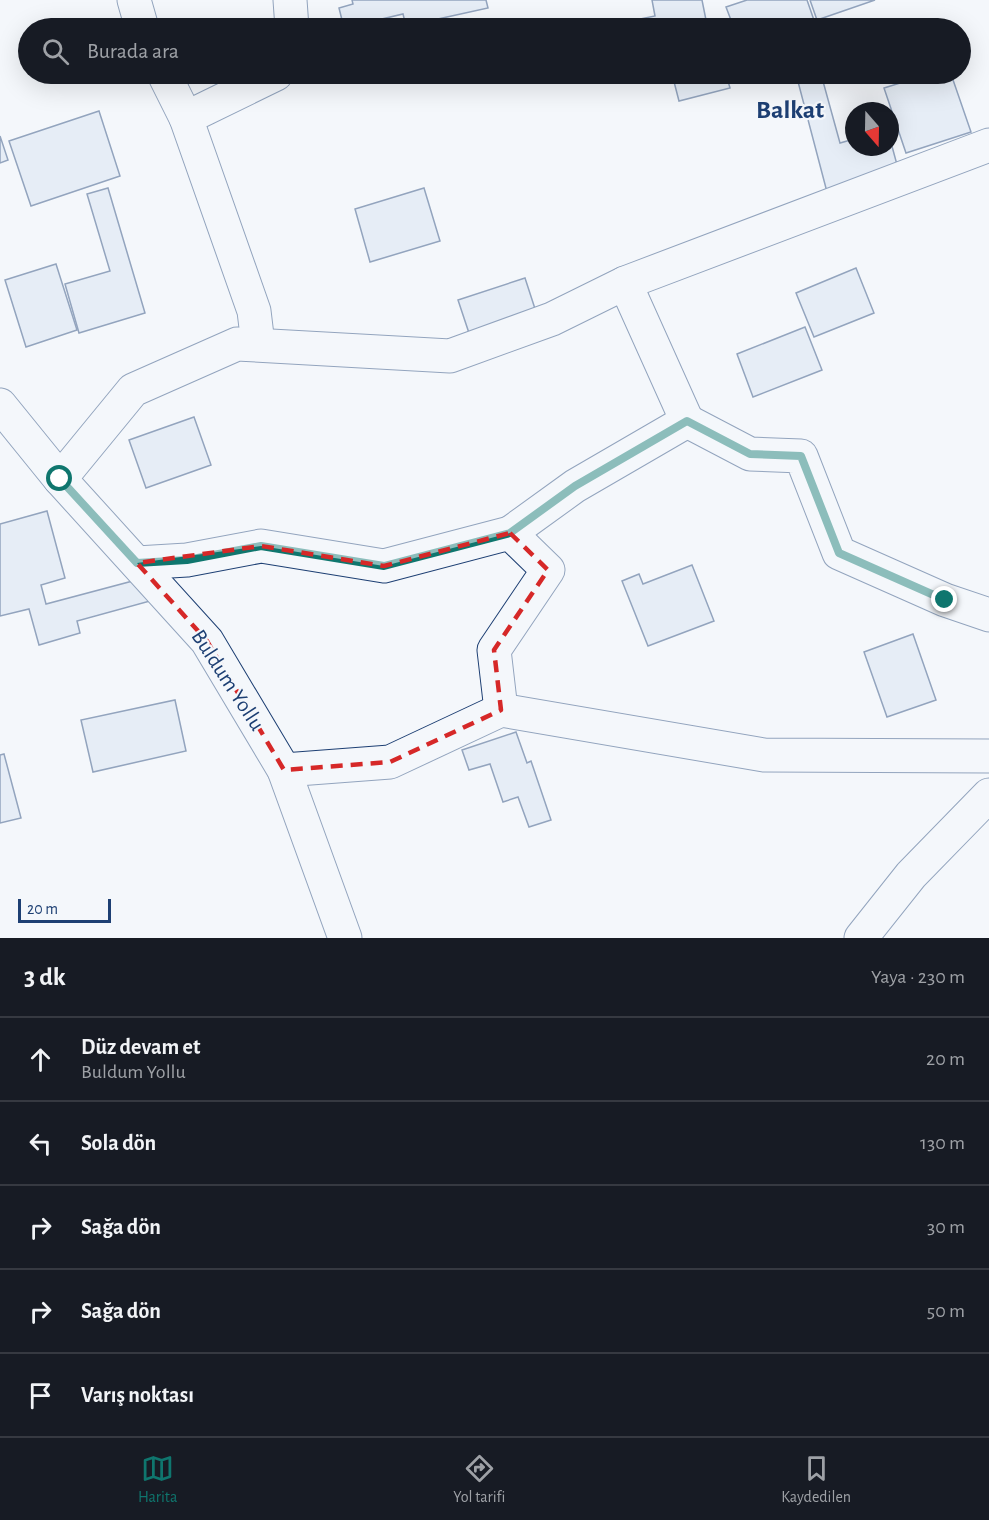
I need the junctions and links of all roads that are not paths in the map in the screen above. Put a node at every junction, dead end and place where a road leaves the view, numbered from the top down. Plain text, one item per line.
1 (134, 0) edge
2 (290, 0) edge
3 (139, 18) edge
4 (291, 18) edge
5 (169, 84) edge
6 (256, 84) edge
7 (186, 118) junction
8 (989, 145) edge
9 (625, 283) junction
10 (258, 344) junction
11 (0, 405) edge
12 (687, 421) junction
13 (60, 479) junction
14 (510, 533) junction
15 (137, 563) junction
16 (989, 615) edge
17 (501, 710) junction
18 (989, 756) edge
19 (284, 770) junction
20 (989, 795) edge
21 (345, 938) edge
22 (861, 938) edge

1 - 3 street
2 - 4 street
5 - 7 street
6 - 7 street
7 - 10 street
8 - 9 street
9 - 10 street
9 - 12 street
10 - 13 street
11 - 13 street, Buldum Yollu
12 - 14 street
12 - 16 street
13 - 15 street, Buldum Yollu
14 - 15 street
14 - 17 street
15 - 19 street, Buldum Yollu
17 - 18 street
17 - 19 street
19 - 21 street, Buldum Yollu
20 - 22 street

